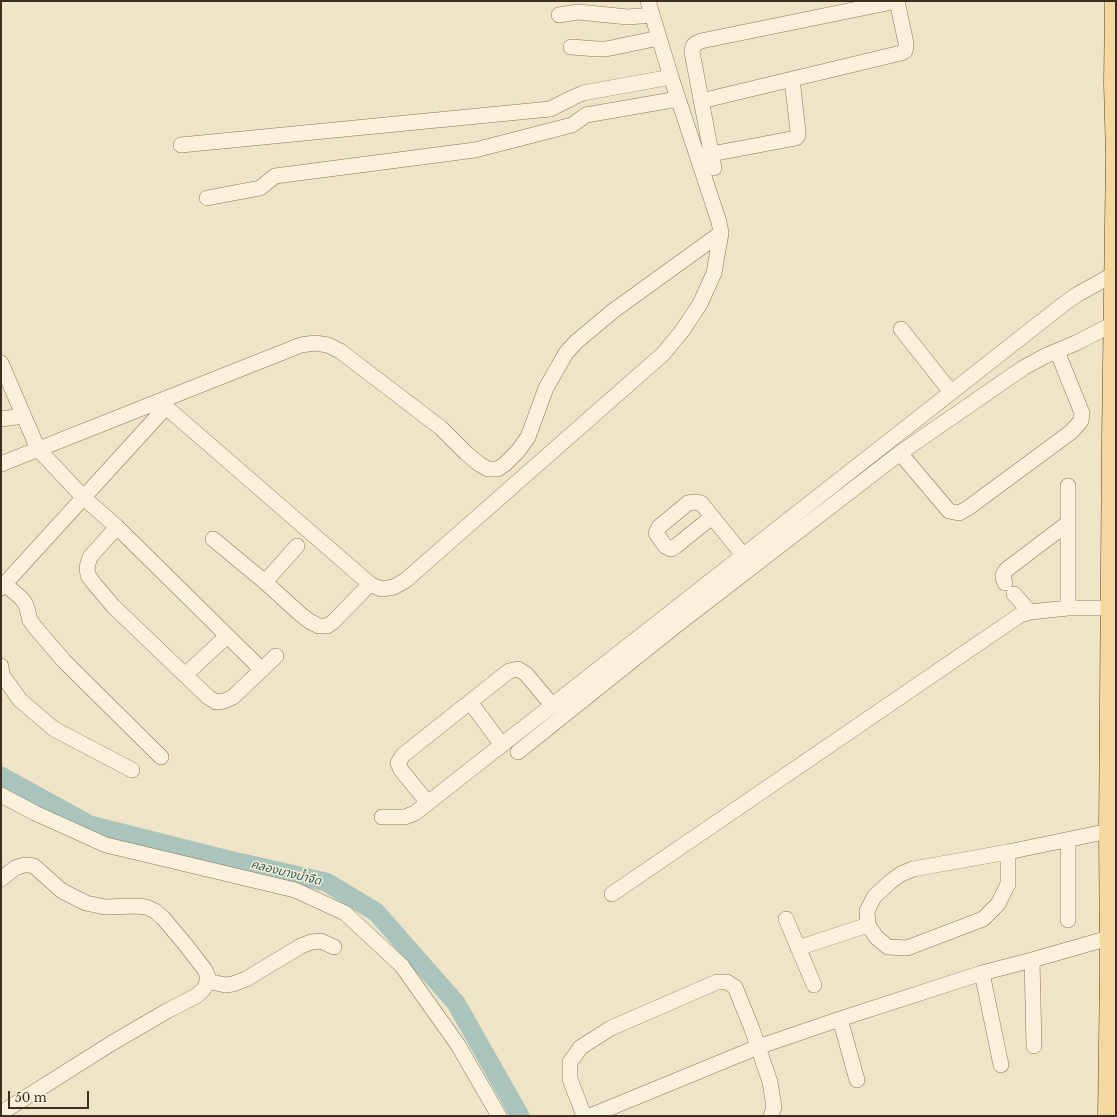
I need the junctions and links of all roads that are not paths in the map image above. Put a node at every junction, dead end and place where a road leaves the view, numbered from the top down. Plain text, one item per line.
1 (897, 1) edge
2 (1115, 1) edge
3 (650, 8) edge
4 (560, 15) dead end
5 (659, 38) junction
6 (571, 47) dead end
7 (671, 77) junction
8 (792, 79) junction
9 (678, 99) junction
10 (701, 101) junction
11 (181, 145) dead end
12 (207, 198) dead end
13 (721, 234) junction
14 (1114, 274) junction
15 (1113, 324) junction
16 (901, 329) dead end
17 (1057, 351) junction
18 (1, 363) edge
19 (951, 392) junction
20 (165, 403) junction
21 (23, 416) junction
22 (1, 419) edge
23 (38, 449) junction
24 (900, 452) junction
25 (1, 464) edge
26 (1068, 486) dead end
27 (84, 498) junction
28 (712, 517) dead end
29 (1068, 523) junction
30 (117, 527) junction
31 (213, 539) dead end
32 (297, 546) dead end
33 (743, 556) junction
34 (265, 582) junction
35 (370, 584) junction
36 (3, 586) edge
37 (1068, 608) junction
38 (1110, 608) junction
39 (1030, 612) junction
40 (227, 636) junction
41 (276, 656) dead end
42 (1, 666) edge
43 (262, 670) junction
44 (185, 676) junction
45 (470, 702) junction
46 (552, 705) junction
47 (502, 745) junction
48 (518, 752) dead end
49 (161, 757) dead end
50 (132, 770) dead end
51 (1, 795) edge
52 (428, 803) junction
53 (382, 817) dead end
54 (1109, 831) junction
55 (1068, 840) junction
56 (1008, 852) junction
57 (1, 879) edge
58 (612, 894) dead end
59 (786, 919) dead end
60 (1068, 920) dead end
61 (868, 925) junction
62 (1109, 938) junction
63 (334, 947) dead end
64 (798, 948) junction
65 (1032, 960) junction
66 (982, 973) junction
67 (208, 981) junction
68 (814, 985) dead end
69 (840, 1019) junction
70 (1034, 1046) dead end
71 (758, 1047) junction
72 (1001, 1065) dead end
73 (857, 1080) dead end
74 (1, 1112) edge
75 (499, 1116) edge
76 (584, 1116) edge
77 (590, 1116) edge
78 (771, 1116) edge
79 (1108, 1116) edge

1 - 8 street
1 - 10 street
2 - 14 main road
3 - 4 street
3 - 5 street
5 - 6 street
5 - 7 street
7 - 9 street
7 - 11 street
8 - 10 street
8 - 10 street
9 - 12 street
9 - 13 street
13 - 20 street
13 - 35 street
14 - 15 main road
14 - 19 street
15 - 17 street
15 - 38 main road
16 - 19 street
17 - 24 street
17 - 24 street
18 - 21 street
19 - 33 street
20 - 23 street
20 - 27 street
20 - 35 street
21 - 22 street
21 - 23 street
23 - 25 street
23 - 27 street
24 - 48 street
26 - 29 street
27 - 30 street
27 - 36 street
28 - 33 street
29 - 37 street
29 - 39 street
30 - 40 street
30 - 44 street
31 - 34 street
32 - 34 street
33 - 46 street
34 - 35 street
36 - 49 street
37 - 38 street
37 - 39 street
38 - 54 main road
39 - 58 street
40 - 43 street
40 - 44 street
41 - 43 street
42 - 50 street
43 - 44 street
45 - 46 street
45 - 47 street
45 - 52 street
46 - 47 street
47 - 52 street
51 - 75 street
52 - 53 street
54 - 55 street
54 - 62 main road
55 - 56 street
55 - 60 street
56 - 61 street
56 - 61 street
57 - 67 street
59 - 64 street
61 - 64 street
62 - 65 street
62 - 79 main road
63 - 67 street
64 - 68 street
65 - 66 street
65 - 70 street
66 - 69 street
66 - 72 street
67 - 74 street
69 - 71 street
69 - 73 street
71 - 76 street
71 - 77 street
71 - 78 street

